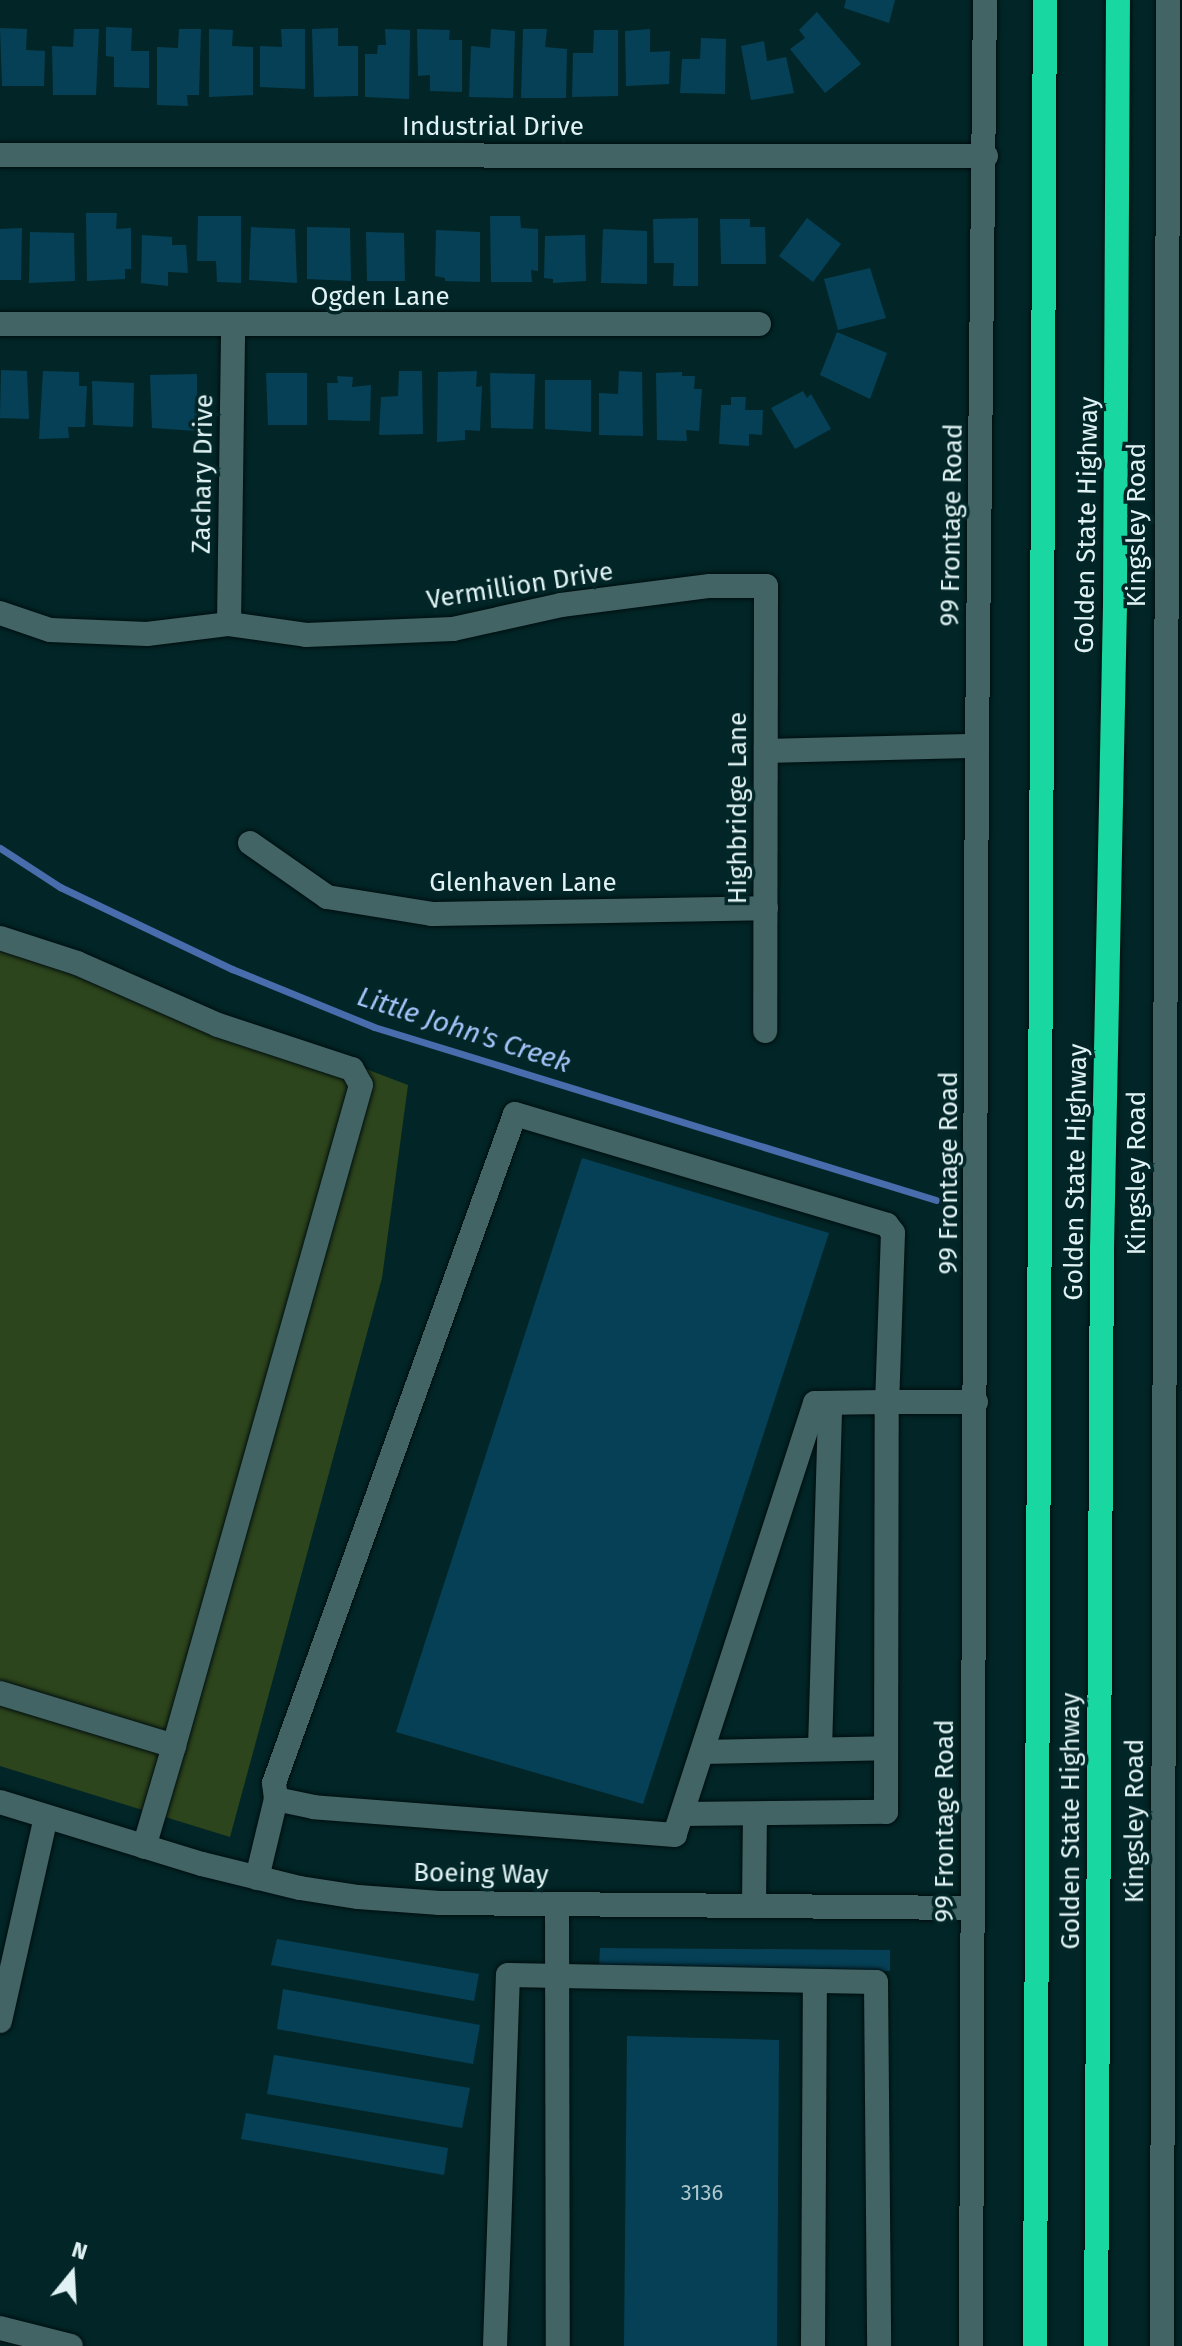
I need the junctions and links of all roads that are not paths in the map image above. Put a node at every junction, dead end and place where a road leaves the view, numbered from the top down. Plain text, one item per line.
1 (985, 0) edge
2 (1045, 0) edge
3 (1118, 0) edge
4 (1168, 0) edge
5 (0, 155) edge
6 (986, 156) junction
7 (1174, 305) edge
8 (0, 324) edge
9 (759, 324) dead end
10 (233, 325) junction
11 (766, 586) joint
12 (0, 613) edge
13 (229, 624) junction
14 (1174, 678) edge
15 (977, 746) junction
16 (766, 751) junction
17 (250, 843) dead end
18 (766, 908) junction
19 (0, 938) edge
20 (765, 1031) dead end
21 (1174, 1037) edge
22 (1174, 1093) edge
23 (1173, 1241) edge
24 (887, 1402) junction
25 (976, 1402) junction
26 (830, 1403) junction
27 (0, 1693) edge
28 (174, 1746) junction
29 (886, 1748) junction
30 (820, 1749) junction
31 (702, 1752) junction
32 (276, 1799) junction
33 (0, 1802) edge
34 (682, 1814) junction
35 (755, 1814) junction
36 (46, 1817) junction
37 (144, 1847) junction
38 (257, 1878) junction
39 (1173, 1899) edge
40 (557, 1904) junction
41 (754, 1906) junction
42 (973, 1908) junction
43 (555, 1976) junction
44 (815, 1981) junction
45 (0, 2021) edge
46 (1172, 2175) edge
47 (1169, 2332) edge
48 (3, 2335) edge
49 (71, 2346) edge
50 (495, 2346) edge
51 (558, 2346) edge
52 (813, 2346) edge
53 (879, 2346) edge
54 (971, 2346) edge
55 (1035, 2346) edge
56 (1096, 2346) edge

1 - 6 street, 99 Frontage Road
2 - 55 highway, Golden State Highway
3 - 56 highway, Golden State Highway
4 - 7 street, Kingsley Road
5 - 6 street, Industrial Drive
6 - 15 street, 99 Frontage Road
7 - 14 street, Kingsley Road
8 - 10 street, Ogden Lane
9 - 10 street, Ogden Lane
10 - 13 street, Zachary Drive
11 - 13 street, Vermillion Drive
11 - 16 street, Highbridge Lane
12 - 13 street, Vermillion Drive
14 - 21 street, Kingsley Road
15 - 16 street
15 - 25 street, 99 Frontage Road
16 - 18 street, Highbridge Lane
17 - 18 street, Glenhaven Lane
18 - 20 street, Highbridge Lane
19 - 28 street
21 - 22 street, Kingsley Road
22 - 23 street, Kingsley Road
23 - 39 street, Kingsley Road
24 - 25 street
24 - 26 street
24 - 29 street
24 - 32 street
25 - 42 street, 99 Frontage Road
26 - 30 street
26 - 31 street
27 - 28 street
28 - 37 street
29 - 30 street
29 - 35 street
30 - 31 street
31 - 34 street
32 - 34 street
32 - 38 street
33 - 36 street, Boeing Way
34 - 35 street
35 - 41 street
36 - 37 street, Boeing Way
36 - 45 street
37 - 38 street, Boeing Way
38 - 40 street, Boeing Way
39 - 46 street, Kingsley Road
40 - 41 street, Boeing Way
40 - 43 street
41 - 42 street, Boeing Way
42 - 54 street, 99 Frontage Road
43 - 44 street
43 - 50 street
43 - 51 street
44 - 52 street
44 - 53 street
46 - 47 street, Kingsley Road
48 - 49 street

